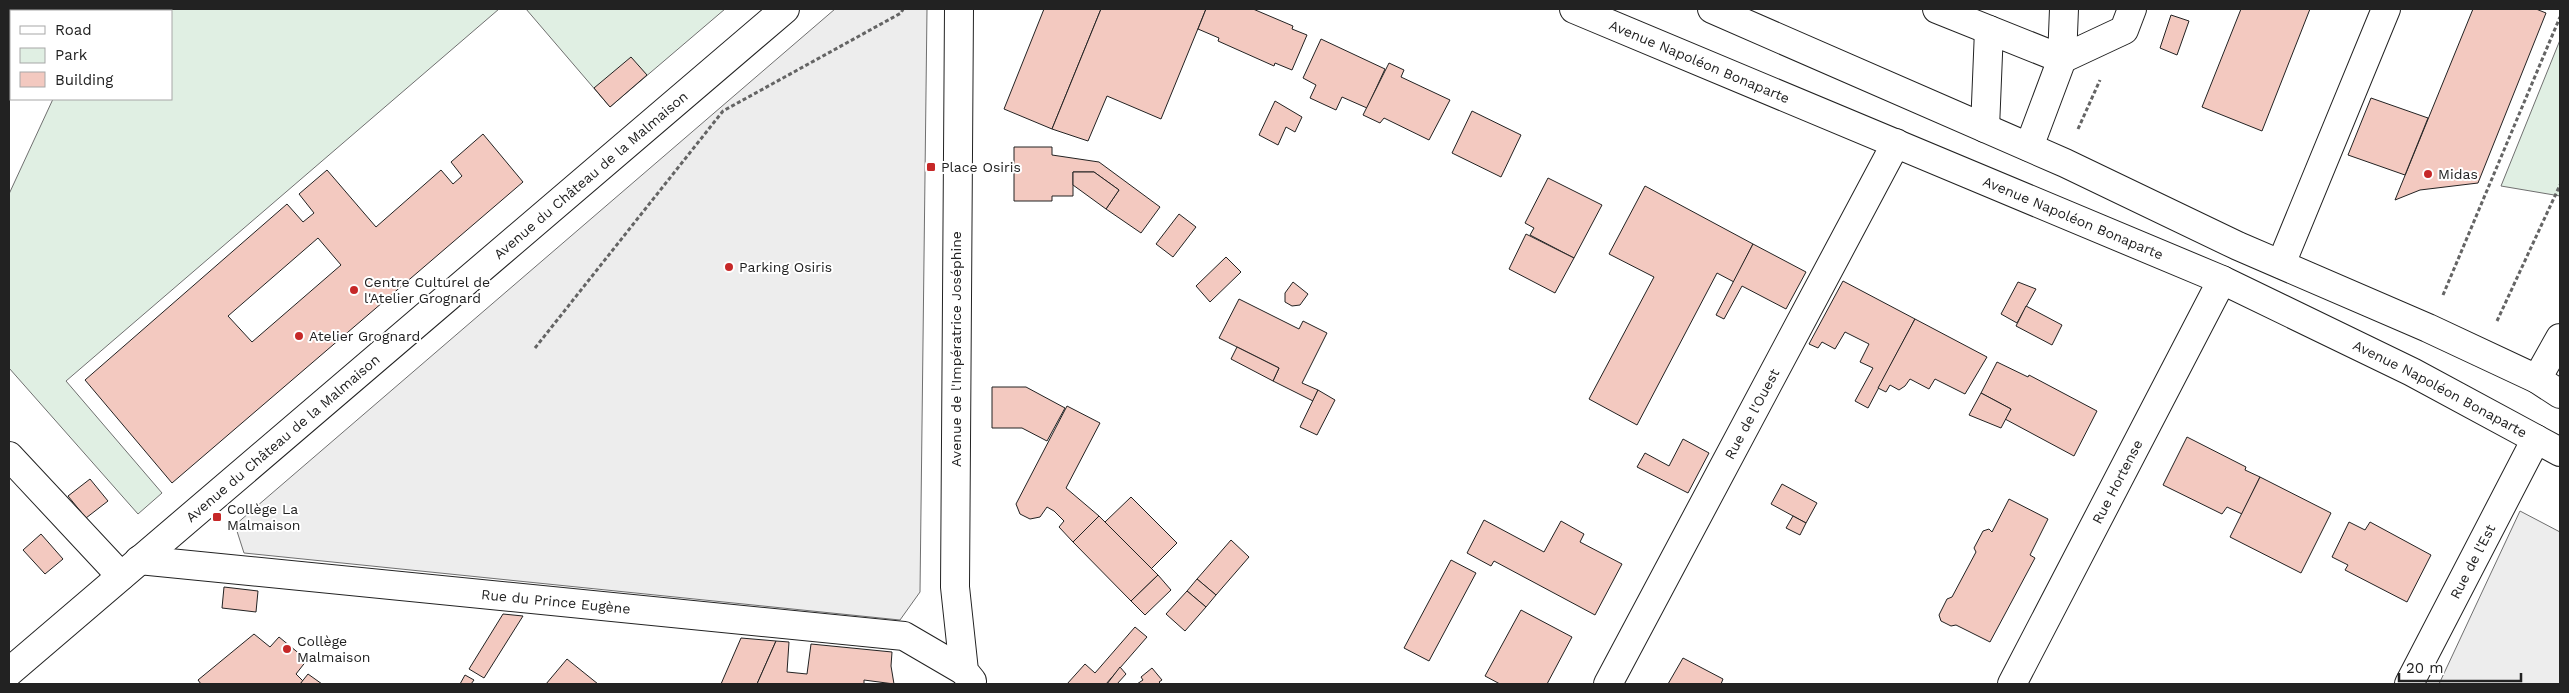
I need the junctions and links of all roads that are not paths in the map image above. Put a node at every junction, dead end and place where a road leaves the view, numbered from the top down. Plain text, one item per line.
1 (785, 9) edge
2 (959, 9) edge
3 (1574, 9) edge
4 (1712, 9) edge
5 (1937, 9) edge
6 (2064, 9) edge
7 (2386, 9) edge
8 (2128, 20) edge
9 (1989, 30) junction
10 (2062, 59) junction
11 (1985, 128) junction
12 (1896, 143) junction
13 (2029, 147) junction
14 (2281, 264) junction
15 (2222, 280) junction
16 (2560, 338) edge
17 (2537, 379) junction
18 (2560, 394) edge
19 (2536, 438) junction
20 (2560, 452) edge
21 (9, 456) edge
22 (130, 568) junction
23 (9, 672) edge
24 (969, 678) edge
25 (1608, 684) edge
26 (2012, 684) edge
27 (2408, 684) edge

1 - 22 street, Avenue du Château de la Malmaison
2 - 24 street, Avenue de l'Impératrice Joséphine
3 - 12 street, Avenue Napoléon Bonaparte
4 - 11 street
5 - 9 street
6 - 10 street
7 - 14 street
8 - 10 street
9 - 10 street
9 - 11 street
10 - 13 street
11 - 13 street
12 - 15 street, Avenue Napoléon Bonaparte
12 - 25 street, Rue de l'Ouest
13 - 14 street
14 - 17 street
15 - 19 street, Avenue Napoléon Bonaparte
15 - 26 street, Rue Hortense
16 - 17 street
17 - 18 street
19 - 20 street, Avenue Napoléon Bonaparte
19 - 27 street, Rue de l'Est
21 - 22 street
22 - 23 street, Avenue du Château de la Malmaison
22 - 24 street, Rue du Prince Eugène

